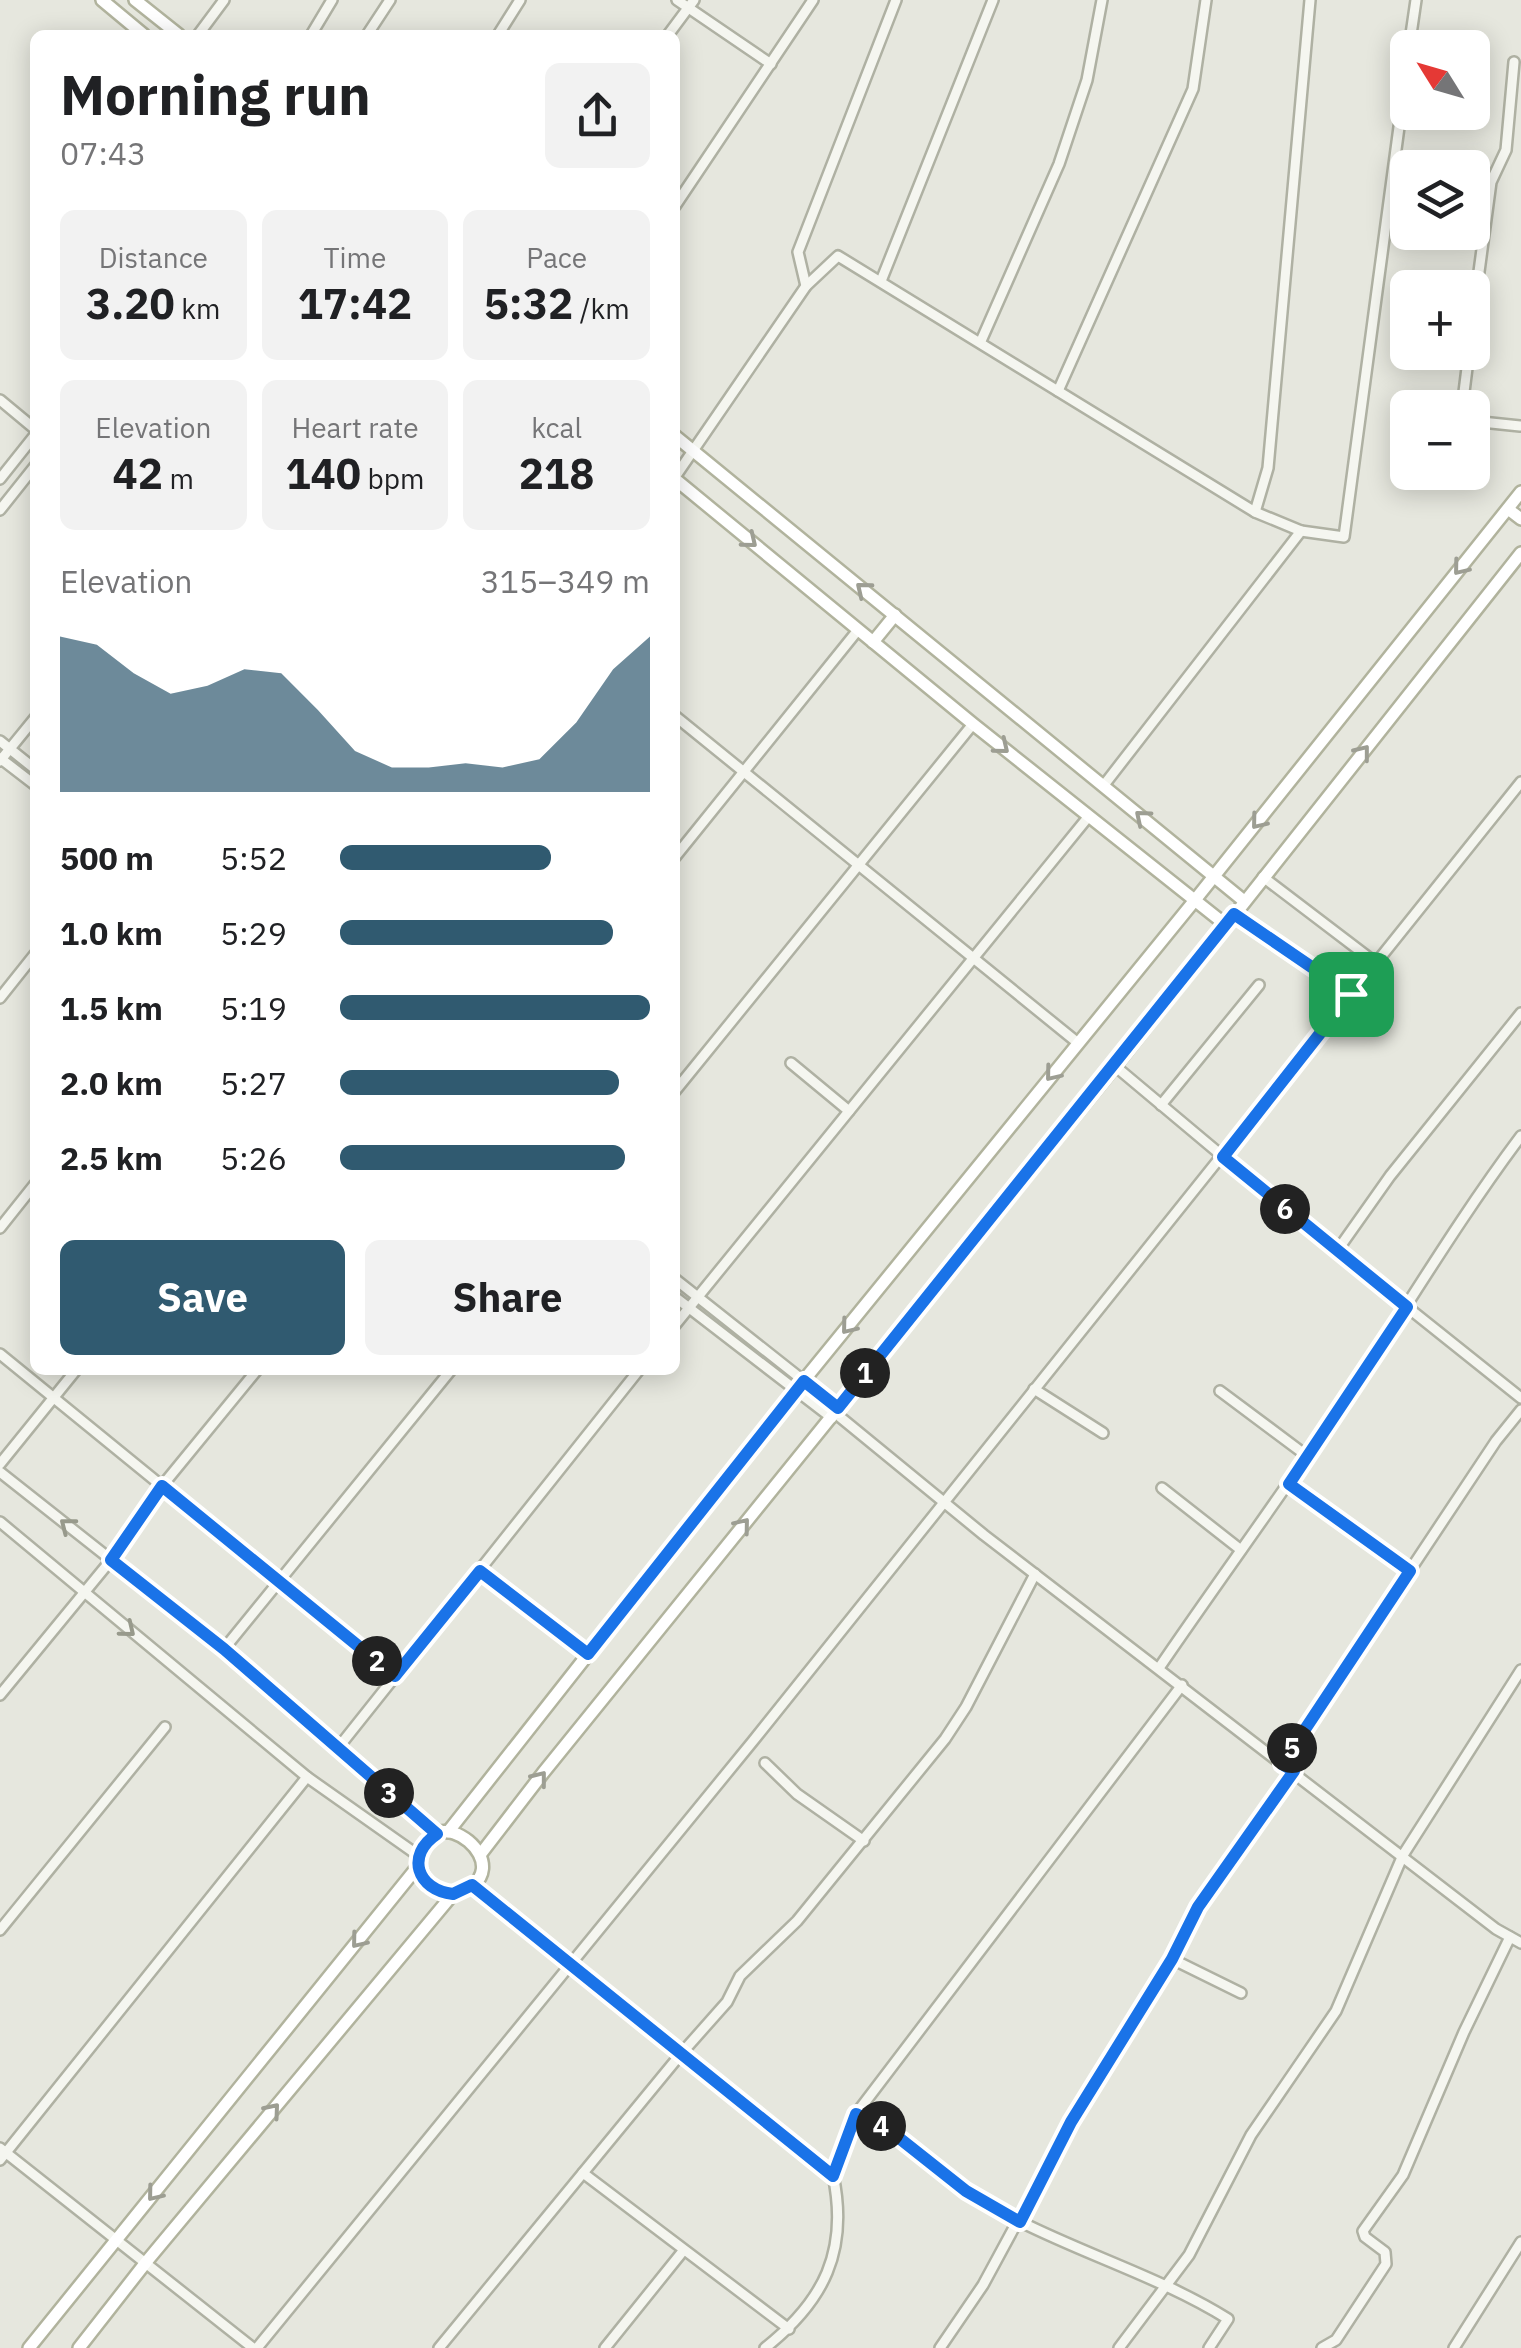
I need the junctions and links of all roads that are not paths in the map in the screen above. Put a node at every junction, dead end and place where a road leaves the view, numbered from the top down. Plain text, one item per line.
1 (102, 0) edge
2 (135, 0) edge
3 (224, 0) edge
4 (332, 0) edge
5 (390, 0) edge
6 (520, 0) edge
7 (677, 0) edge
8 (813, 0) edge
9 (896, 0) edge
10 (993, 0) edge
11 (1102, 0) edge
12 (1206, 0) edge
13 (1310, 0) edge
14 (1416, 0) edge
15 (691, 4) edge
16 (138, 30) edge
17 (173, 30) edge
18 (202, 30) edge
19 (313, 30) edge
20 (371, 30) edge
21 (501, 30) edge
22 (672, 30) edge
23 (1412, 30) edge
24 (1514, 62) dead end
25 (771, 64) junction
26 (1399, 130) edge
27 (680, 199) edge
28 (1479, 270) edge
29 (881, 281) junction
30 (806, 286) junction
31 (980, 341) junction
32 (1058, 391) junction
33 (0, 400) edge
34 (1521, 418) edge
35 (1490, 423) edge
36 (30, 427) edge
37 (1520, 427) edge
38 (30, 439) edge
39 (680, 440) edge
40 (694, 452) junction
41 (680, 471) edge
42 (30, 472) edge
43 (0, 480) edge
44 (680, 482) edge
45 (1521, 492) edge
46 (1508, 508) junction
47 (0, 510) edge
48 (1255, 512) junction
49 (1521, 519) edge
50 (1301, 530) junction
51 (1521, 553) edge
52 (895, 615) junction
53 (858, 630) junction
54 (873, 642) junction
55 (680, 720) edge
56 (30, 724) edge
57 (973, 724) junction
58 (0, 740) edge
59 (10, 748) junction
60 (0, 759) edge
61 (30, 766) edge
62 (744, 772) junction
63 (30, 780) edge
64 (1521, 782) edge
65 (1104, 785) junction
66 (1088, 816) junction
67 (680, 851) edge
68 (858, 865) junction
69 (1214, 877) junction
70 (1264, 877) junction
71 (1195, 900) junction
72 (1244, 901) junction
73 (1230, 919) junction
74 (973, 958) junction
75 (30, 960) edge
76 (1376, 963) junction
77 (1259, 985) dead end
78 (1351, 994) junction
79 (0, 998) edge
80 (1521, 1014) edge
81 (1078, 1043) junction
82 (792, 1063) dead end
83 (1115, 1066) junction
84 (680, 1085) edge
85 (1161, 1105) junction
86 (849, 1111) junction
87 (1521, 1136) edge
88 (1223, 1157) junction
89 (30, 1190) edge
90 (0, 1228) edge
91 (1337, 1251) junction
92 (680, 1284) edge
93 (697, 1297) junction
94 (680, 1301) edge
95 (1407, 1307) junction
96 (688, 1308) junction
97 (680, 1318) edge
98 (0, 1354) edge
99 (72, 1375) edge
100 (253, 1375) edge
101 (448, 1375) edge
102 (635, 1375) edge
103 (800, 1386) junction
104 (1034, 1389) junction
105 (1220, 1392) dead end
106 (54, 1398) junction
107 (1521, 1398) edge
108 (1521, 1410) edge
109 (836, 1414) junction
110 (1103, 1434) dead end
111 (1307, 1456) junction
112 (0, 1468) edge
113 (1289, 1484) junction
114 (162, 1486) junction
115 (1162, 1488) dead end
116 (944, 1501) junction
117 (0, 1522) edge
118 (1241, 1550) junction
119 (111, 1560) junction
120 (480, 1571) junction
121 (1410, 1571) junction
122 (1036, 1574) junction
123 (278, 1580) junction
124 (82, 1593) junction
125 (224, 1649) junction
126 (588, 1654) junction
127 (1159, 1668) junction
128 (1521, 1670) edge
129 (395, 1676) junction
130 (1182, 1685) junction
131 (0, 1695) edge
132 (166, 1727) dead end
133 (338, 1748) junction
134 (765, 1763) dead end
135 (1282, 1764) junction
136 (1294, 1771) junction
137 (307, 1777) junction
138 (443, 1833) junction
139 (864, 1840) junction
140 (480, 1855) junction
141 (1404, 1855) junction
142 (419, 1860) junction
143 (472, 1885) junction
144 (453, 1894) junction
145 (0, 1930) edge
146 (1517, 1939) edge
147 (1172, 1959) junction
148 (570, 1966) junction
149 (1240, 1993) dead end
150 (680, 2055) junction
151 (856, 2114) junction
152 (2, 2153) edge
153 (582, 2173) junction
154 (833, 2176) junction
155 (1020, 2222) junction
156 (118, 2239) junction
157 (1521, 2242) edge
158 (683, 2251) junction
159 (147, 2261) junction
160 (1164, 2287) junction
161 (789, 2329) junction
162 (29, 2348) edge
163 (79, 2348) edge
164 (255, 2348) edge
165 (439, 2348) edge
166 (605, 2348) edge
167 (765, 2348) edge
168 (940, 2348) edge
169 (1118, 2348) edge
170 (1209, 2348) edge
171 (1322, 2348) edge
172 (1454, 2348) edge

1 - 16 main road
2 - 17 main road
3 - 18 street
4 - 19 street
5 - 20 street
6 - 21 street
7 - 15 street
8 - 25 street
9 - 30 street
10 - 29 street
11 - 31 street
12 - 32 street
13 - 48 street
14 - 23 street
15 - 22 street
15 - 25 street
24 - 28 street
25 - 27 street
26 - 50 street
29 - 30 street
29 - 31 street
30 - 40 street
31 - 32 street
32 - 48 street
33 - 36 street
34 - 37 street
35 - 37 street
38 - 43 street
39 - 40 main road
40 - 41 street
52 -> 40 main road
42 - 47 street
44 -> 53 main road
45 - 46 main road
46 - 49 main road
46 -> 69 main road
48 - 50 street
50 - 65 street
70 -> 51 main road
52 - 54 main road
52 - 65 main road
53 - 54 main road
53 - 62 street
54 - 57 main road
55 - 62 street
56 - 59 street
57 -> 66 main road
57 - 68 street
58 - 59 street
59 - 60 street
59 - 61 street
60 - 63 street
62 - 67 street
62 - 68 street
64 - 76 street
69 -> 65 main road
66 - 71 main road
66 - 74 street
68 - 74 street
68 - 84 street
69 - 71 main road
69 - 72 main road
70 - 72 main road
70 - 76 street
71 - 73 main road
71 - 81 main road
72 - 73 main road
73 - 78 street
73 - 83 main road
74 - 81 street
74 - 86 street
75 - 79 street
76 - 78 street
77 - 85 street
78 - 88 street
80 - 91 street
81 -> 103 main road
82 - 86 street
83 - 85 street
83 - 109 main road
85 - 88 street
86 - 93 street
87 - 95 street
88 - 91 street
88 - 104 street
89 - 90 street
91 - 95 street
92 - 93 street
93 - 96 street
93 - 103 street
94 - 96 street
95 - 107 street
95 - 111 street
96 - 97 street
96 - 103 street
98 - 106 street
99 - 106 street
100 - 114 street
101 - 123 street
102 - 120 street
103 - 109 street
103 - 126 main road
104 - 110 street
104 - 116 street
105 - 111 street
106 - 112 street
106 - 114 street
108 - 121 street
109 - 116 street
140 -> 109 main road
111 - 113 street
119 -> 112 street
113 - 118 street
113 - 121 street
114 - 119 street
114 - 123 street
115 - 118 street
116 - 122 street
116 - 148 street
117 - 124 street
118 - 127 street
119 - 124 street
119 - 125 street
120 - 126 street
120 - 129 street
121 - 135 street
122 - 127 street
122 - 139 street
123 - 125 street
123 - 129 street
124 - 131 street
124 -> 137 street
125 - 133 street
126 - 138 main road
127 - 130 street
128 - 141 street
129 - 133 street
130 - 135 street
130 - 151 street
132 - 145 street
133 - 138 street
134 - 139 street
135 - 136 street
136 - 141 street
136 - 147 street
137 - 142 street
137 - 152 street
138 - 140 main road
138 - 142 main road
139 - 150 street
140 - 143 main road
141 - 146 street
141 - 160 street
142 - 144 main road
142 -> 156 main road
143 - 144 main road
143 - 148 street
159 -> 144 main road
146 - 171 street
147 - 149 street
147 - 155 street
148 - 150 street
148 - 164 street
150 - 153 street
150 - 154 street
151 - 154 street
151 - 155 street
152 - 156 street
153 - 158 street
153 - 165 street
154 - 161 street
155 - 160 street
155 - 168 street
156 - 159 street
156 - 162 main road
157 - 172 street
158 - 161 street
158 - 166 street
159 - 163 main road
159 - 164 street
160 - 169 street
160 - 170 street
161 - 167 street

